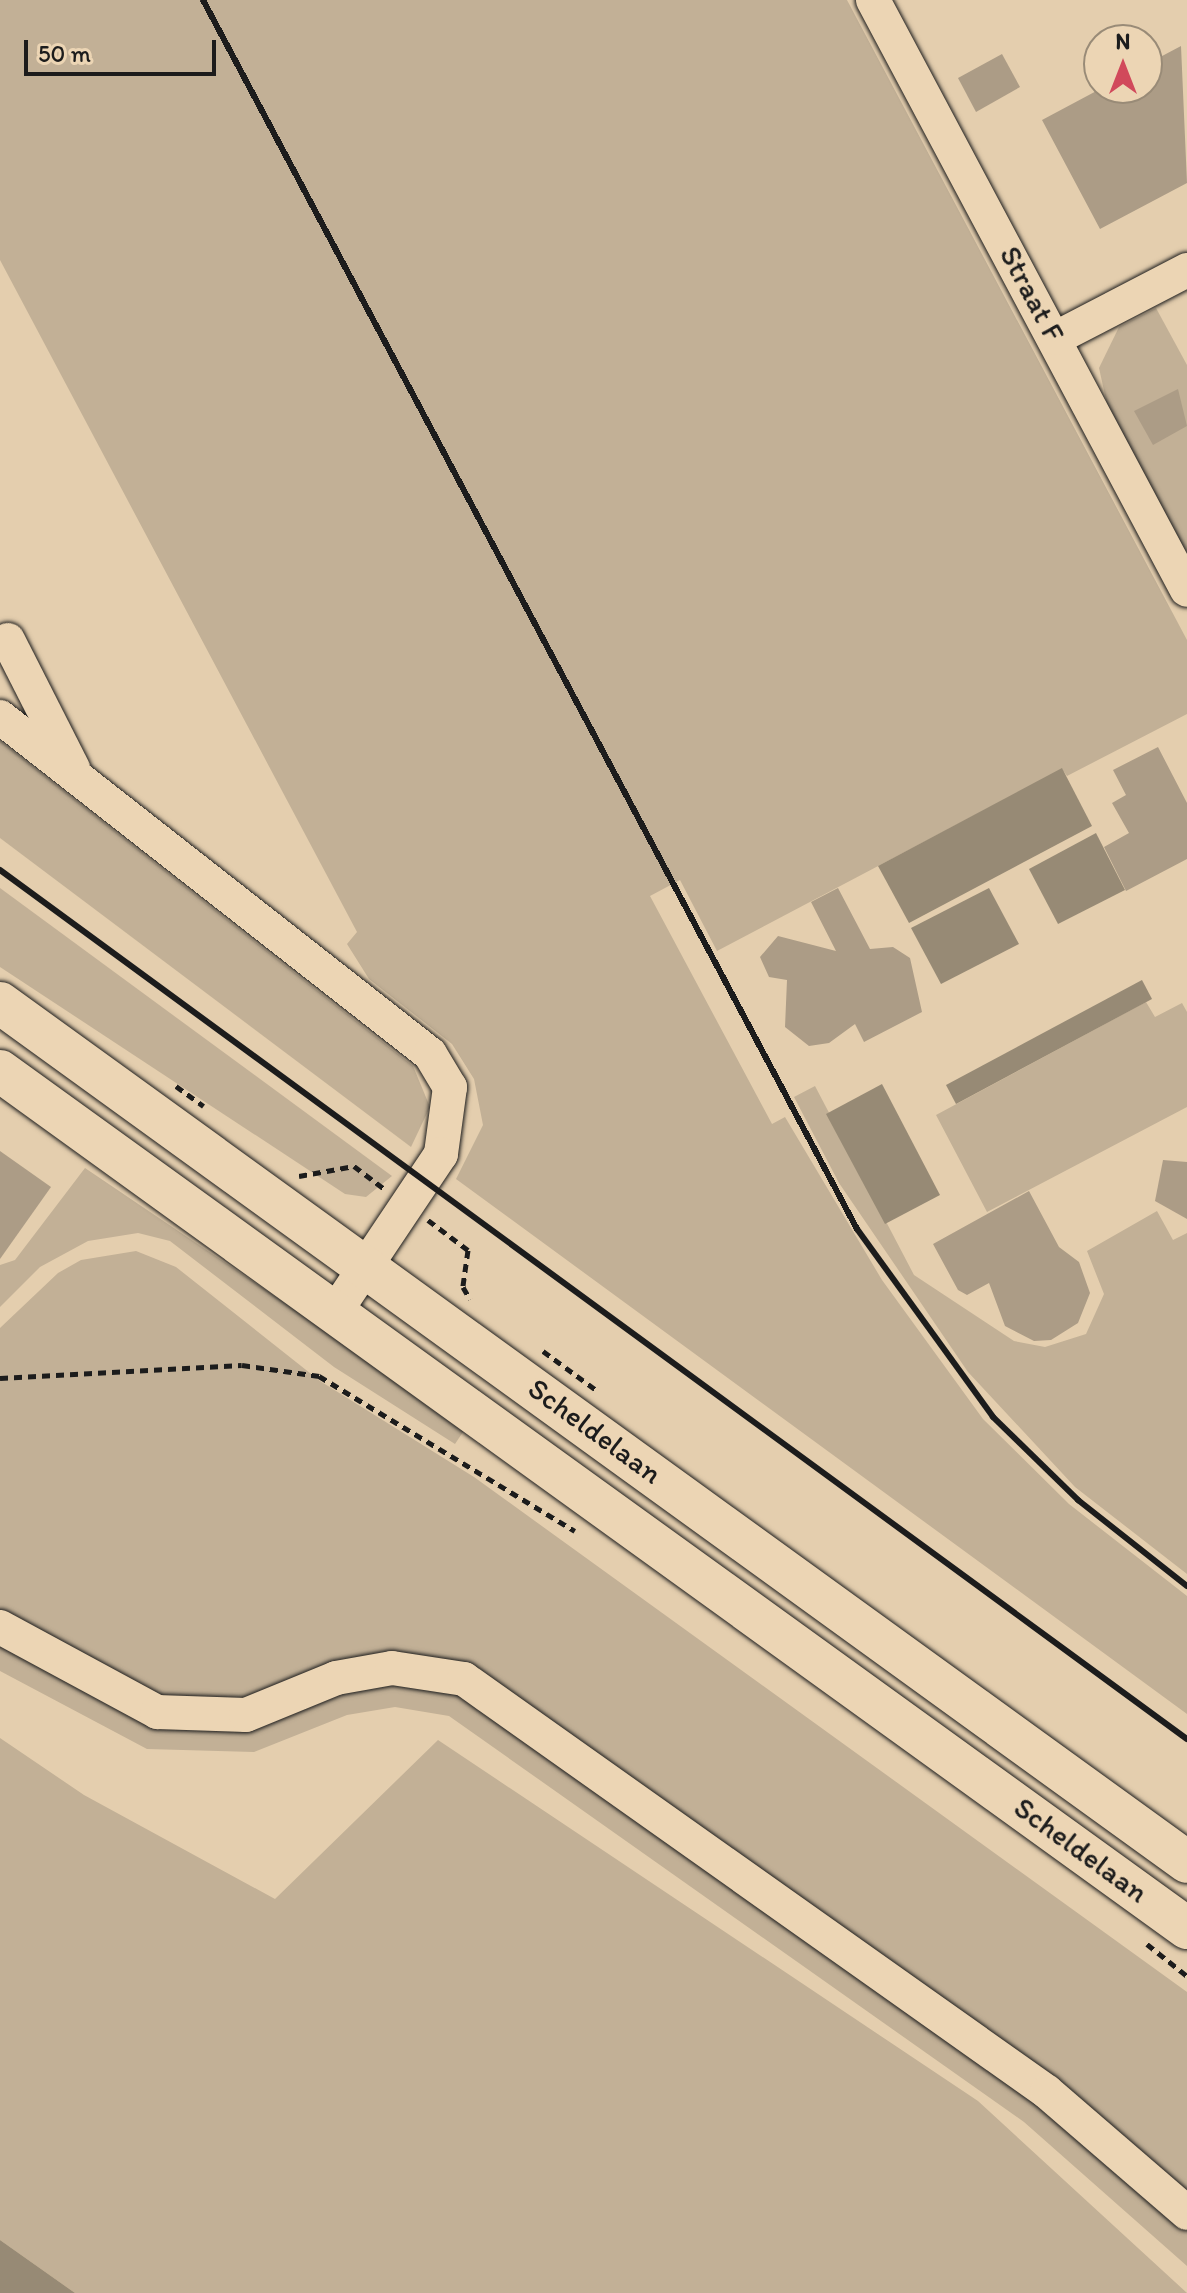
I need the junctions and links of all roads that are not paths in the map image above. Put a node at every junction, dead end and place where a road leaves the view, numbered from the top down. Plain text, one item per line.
1 (873, 0) edge
2 (1187, 270) edge
3 (1056, 338) junction
4 (1187, 590) edge
5 (8, 640) dead end
6 (0, 717) edge
7 (78, 779) junction
8 (0, 1003) edge
9 (0, 1071) edge
10 (367, 1266) junction
11 (336, 1311) junction
12 (0, 1627) edge
13 (1187, 1862) edge
14 (1187, 1928) edge
15 (1187, 2213) edge

1 - 3 street, Straat F
2 - 3 street
3 - 4 street, Straat F
5 - 7 street
6 - 7 street
7 - 10 street
8 - 10 main road, Scheldelaan
9 - 11 main road, Scheldelaan
10 - 11 street
10 - 13 main road, Scheldelaan
11 - 14 main road, Scheldelaan
12 - 15 street

